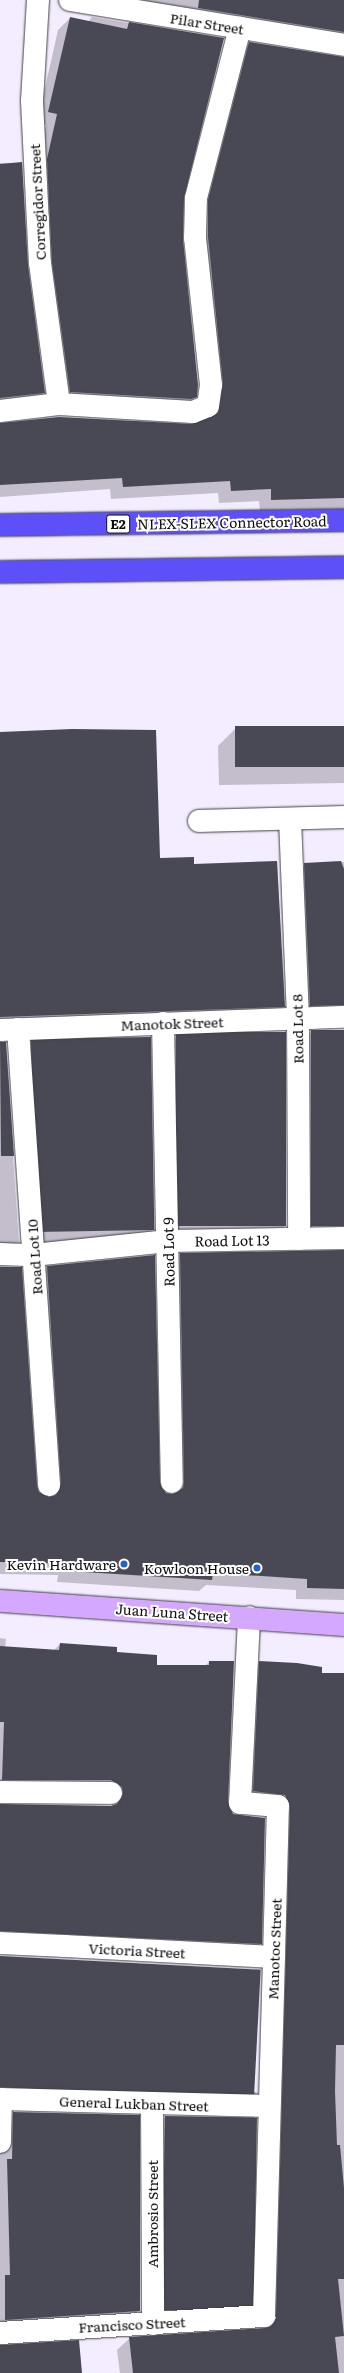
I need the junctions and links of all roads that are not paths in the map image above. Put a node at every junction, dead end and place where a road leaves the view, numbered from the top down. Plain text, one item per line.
1 (38, 0) edge
2 (70, 0) edge
3 (240, 28) junction
4 (344, 45) edge
5 (60, 404) junction
6 (0, 411) edge
7 (344, 520) edge
8 (0, 525) edge
9 (344, 567) edge
10 (0, 572) edge
11 (344, 817) edge
12 (290, 819) junction
13 (199, 821) dead end
14 (344, 1017) edge
15 (298, 1018) junction
16 (163, 1022) junction
17 (9, 1029) edge
18 (344, 1238) edge
19 (299, 1239) junction
20 (168, 1241) junction
21 (0, 1254) edge
22 (33, 1255) junction
23 (172, 1482) dead end
24 (49, 1485) dead end
25 (0, 1601) edge
26 (249, 1617) junction
27 (344, 1626) edge
28 (0, 1792) edge
29 (111, 1793) dead end
30 (0, 1943) edge
31 (274, 1957) junction
32 (0, 2099) edge
33 (152, 2104) junction
34 (269, 2106) junction
35 (0, 2142) edge
36 (264, 2316) joint
37 (153, 2324) junction
38 (0, 2333) edge

1 - 5 street, Corregidor Street
2 - 3 street, Pilar Street
3 - 4 street, Pilar Street
3 - 5 street
5 - 6 street
7 - 8 highway, NLEX-SLEX Connector Road / E2
9 - 10 highway
11 - 12 street
12 - 13 street
12 - 15 street, Road Lot 8
14 - 15 street, Manotok Street
15 - 16 street, Manotok Street
15 - 19 street, Road Lot 8
16 - 17 street, Manotok Street
16 - 20 street, Road Lot 9
17 - 22 street, Road Lot 10
18 - 19 street, Road Lot 13
19 - 20 street, Road Lot 13
20 - 22 street, Road Lot 13
20 - 23 street, Road Lot 9
21 - 22 street, Road Lot 13
22 - 24 street, Road Lot 10
25 - 26 main road, Juan Luna Street
26 - 27 main road, Juan Luna Street
26 - 31 street, Manotoc Street
28 - 29 street
30 - 31 street, Victoria Street
31 - 34 street, Manotoc Street
32 - 33 street, General Lukban Street
32 - 35 street
33 - 34 street, General Lukban Street
33 - 37 street, Ambrosio Street
34 - 36 street, Manotoc Street
36 - 37 street, Francisco Street
37 - 38 street, Francisco Street

